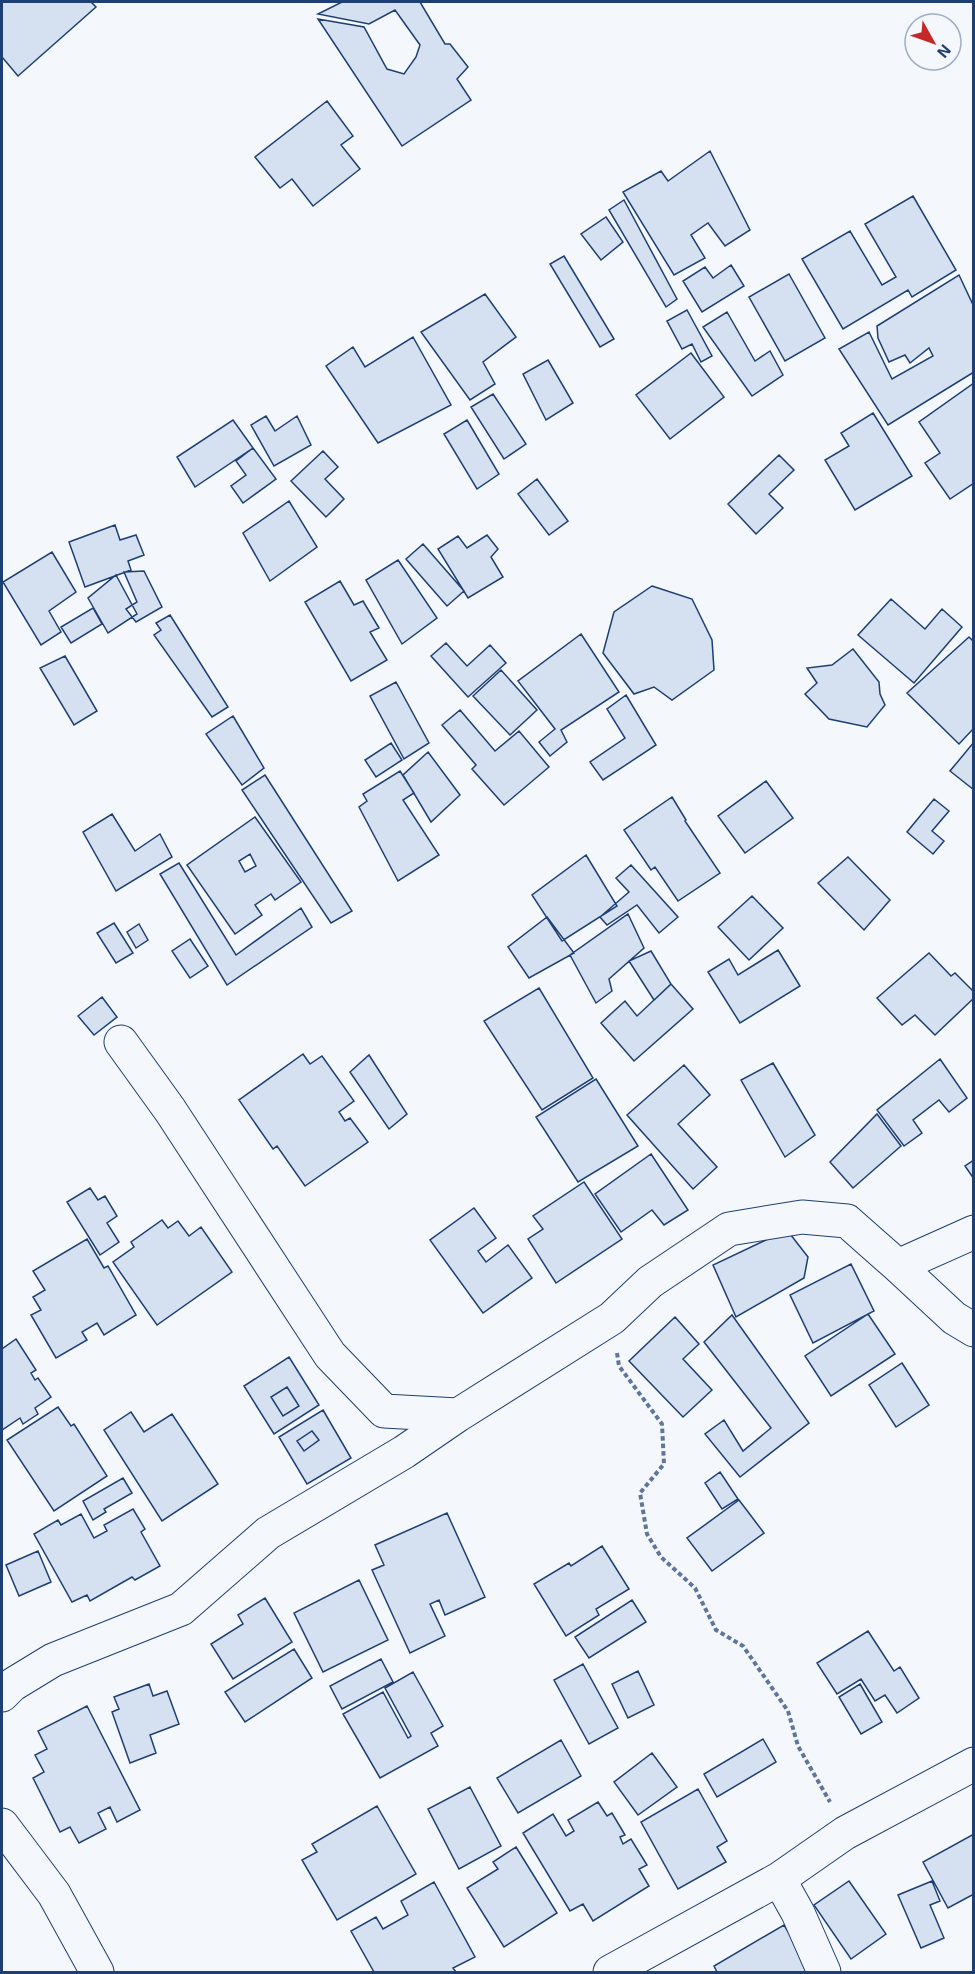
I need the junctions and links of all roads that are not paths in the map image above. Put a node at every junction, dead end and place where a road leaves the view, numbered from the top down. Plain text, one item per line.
1 (120, 1042) dead end
2 (974, 1232) edge
3 (898, 1266) junction
4 (974, 1330) edge
5 (458, 1415) junction
6 (2, 1695) edge
7 (972, 1766) edge
8 (2, 1825) edge
9 (779, 1879) junction
10 (97, 1972) edge
11 (610, 1972) edge
12 (824, 1972) edge

1 - 5 street
2 - 3 street
3 - 4 street
3 - 5 street
5 - 6 street
7 - 9 street
8 - 10 street
9 - 11 street
9 - 12 street

